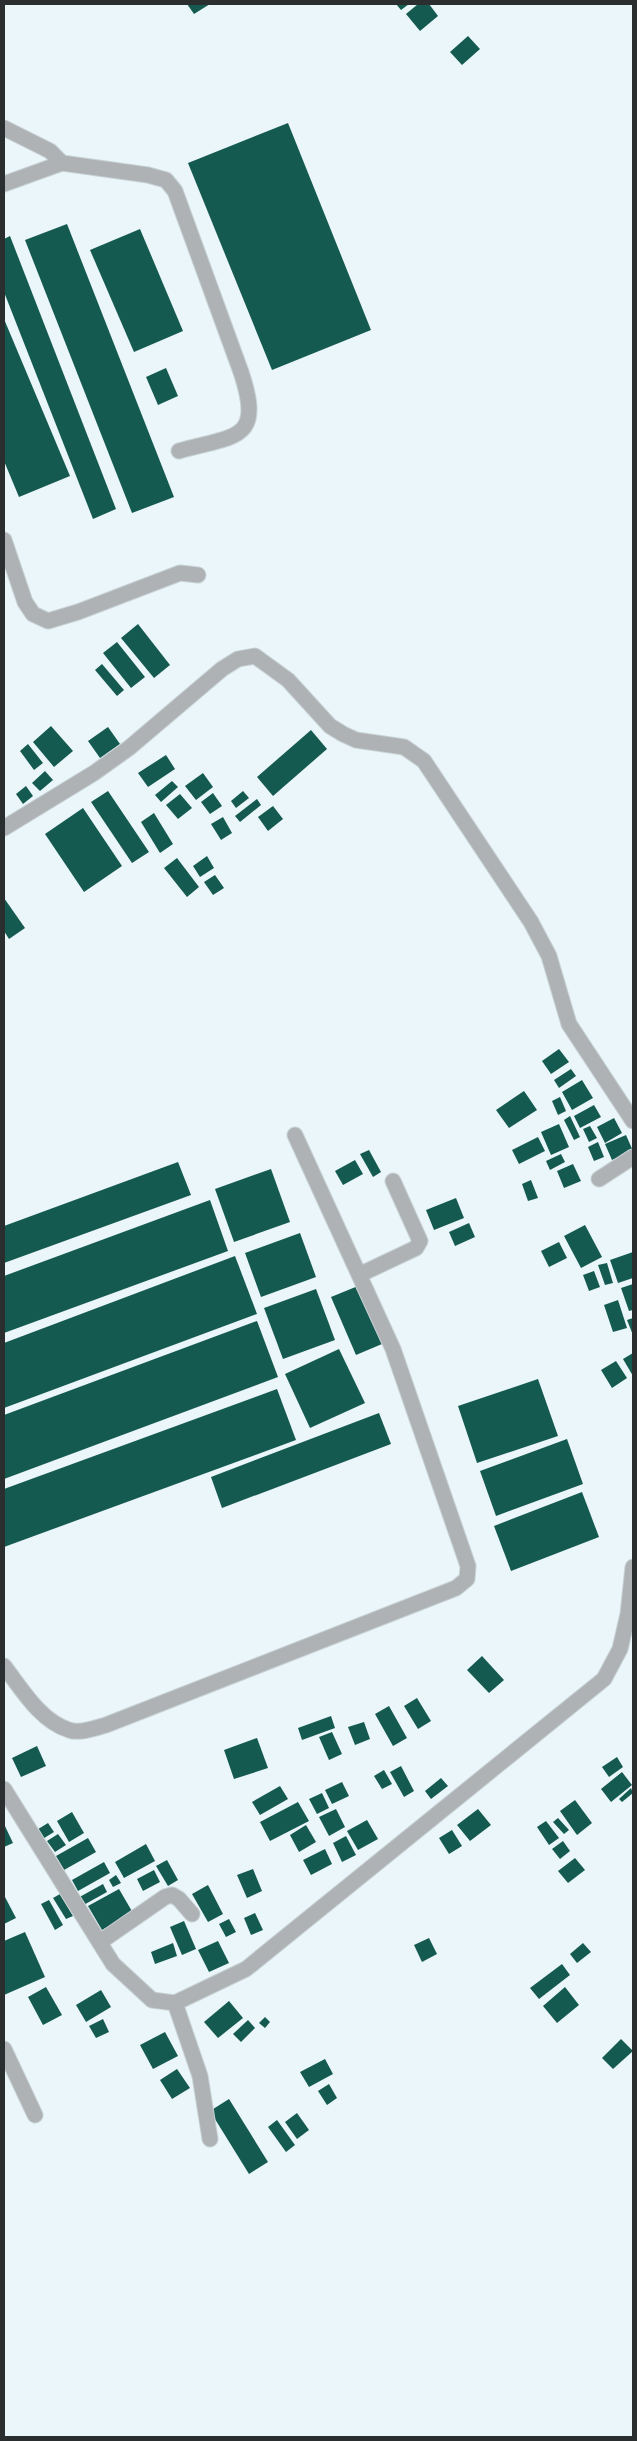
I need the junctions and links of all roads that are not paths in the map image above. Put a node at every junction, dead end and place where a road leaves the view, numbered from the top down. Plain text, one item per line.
1 (4, 128) edge
2 (62, 163) junction
3 (4, 184) edge
4 (179, 451) dead end
5 (4, 540) edge
6 (198, 575) dead end
7 (4, 828) edge
8 (633, 1121) edge
9 (295, 1135) dead end
10 (633, 1157) edge
11 (599, 1179) dead end
12 (394, 1181) dead end
13 (361, 1274) junction
14 (633, 1567) edge
15 (4, 1666) edge
16 (4, 1789) edge
17 (192, 1914) dead end
18 (100, 1942) junction
19 (176, 2003) junction
20 (4, 2048) edge
21 (35, 2114) dead end
22 (210, 2140) dead end

1 - 2 street
2 - 3 street
2 - 4 street
5 - 6 street
7 - 8 street
9 - 13 street
10 - 11 street
12 - 13 street
13 - 15 street
14 - 19 street
16 - 18 street
17 - 18 street
18 - 19 street
19 - 22 street
20 - 21 street

